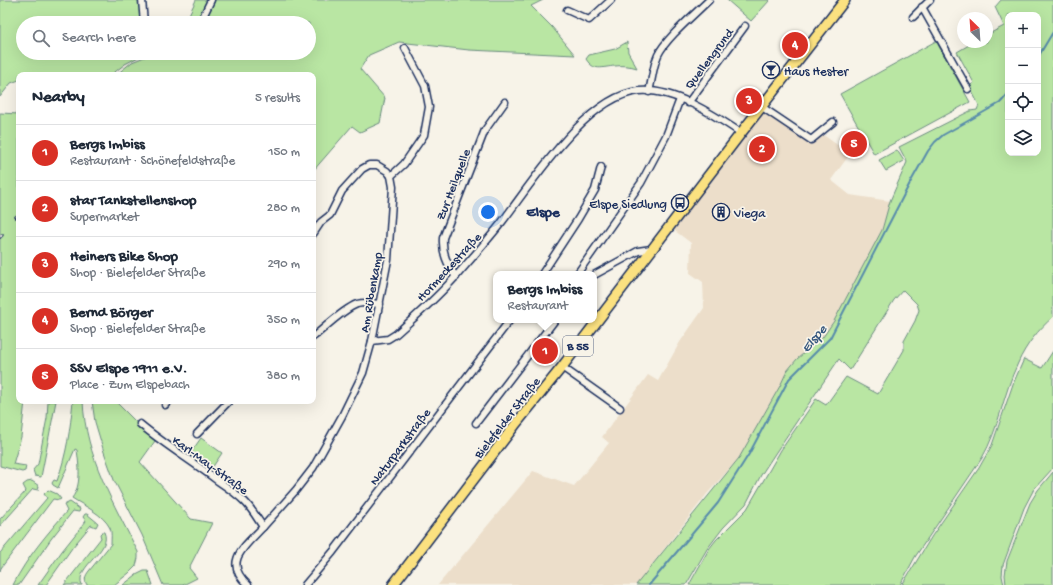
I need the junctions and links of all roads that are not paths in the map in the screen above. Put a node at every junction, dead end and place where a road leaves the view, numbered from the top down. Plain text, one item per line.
1 (142, 0) edge
2 (211, 0) edge
3 (610, 0) edge
4 (709, 0) edge
5 (845, 0) edge
6 (930, 0) edge
7 (922, 7) junction
8 (567, 10) dead end
9 (143, 16) edge
10 (203, 16) edge
11 (913, 17) dead end
12 (745, 26) dead end
13 (405, 48) dead end
14 (968, 89) dead end
15 (649, 92) junction
16 (680, 99) junction
17 (505, 102) dead end
18 (688, 102) junction
19 (762, 107) junction
20 (833, 122) dead end
21 (741, 133) junction
22 (601, 167) dead end
23 (391, 176) junction
24 (316, 230) edge
25 (651, 249) junction
26 (544, 271) edge
27 (579, 271) edge
28 (597, 273) edge
29 (456, 276) junction
30 (380, 304) junction
31 (597, 321) edge
32 (508, 323) edge
33 (553, 323) edge
34 (595, 323) edge
35 (316, 335) edge
36 (372, 341) junction
37 (562, 367) junction
38 (226, 404) edge
39 (620, 408) dead end
40 (476, 423) dead end
41 (140, 424) dead end
42 (197, 434) dead end
43 (263, 527) junction
44 (248, 585) edge
45 (305, 585) edge
46 (393, 585) edge

1 - 9 street
2 - 10 street
3 - 8 street
4 - 15 street
5 - 19 main road, Bielefelder Straße / B 55
6 - 7 street
7 - 11 street
7 - 14 street
12 - 18 street, Quellengrund
13 - 23 street
15 - 16 street, Hormeckestraße
15 - 29 street, Hormeckestraße
16 - 18 street, Hormeckestraße
16 - 27 street
17 - 29 street, Zur Heilquelle
18 - 21 street, Hormeckestraße
19 - 20 street
19 - 21 main road, Bielefelder Straße / B 55
21 - 25 main road, Bielefelder Straße / B 55
22 - 26 street
23 - 24 street
23 - 30 street, Am Rübenkamp
25 - 28 street
25 - 31 main road, Bielefelder Straße / B 55
29 - 36 street, Hormeckestraße
30 - 35 street
30 - 36 street, Am Rübenkamp
32 - 45 street, Naturparkstraße
33 - 40 street
34 - 37 main road, Bielefelder Straße / B 55
36 - 43 street, Am Rübenkamp
37 - 39 street
37 - 46 main road, Bielefelder Straße / B 55
38 - 42 street
41 - 43 street, Karl-May-Straße
43 - 44 street

